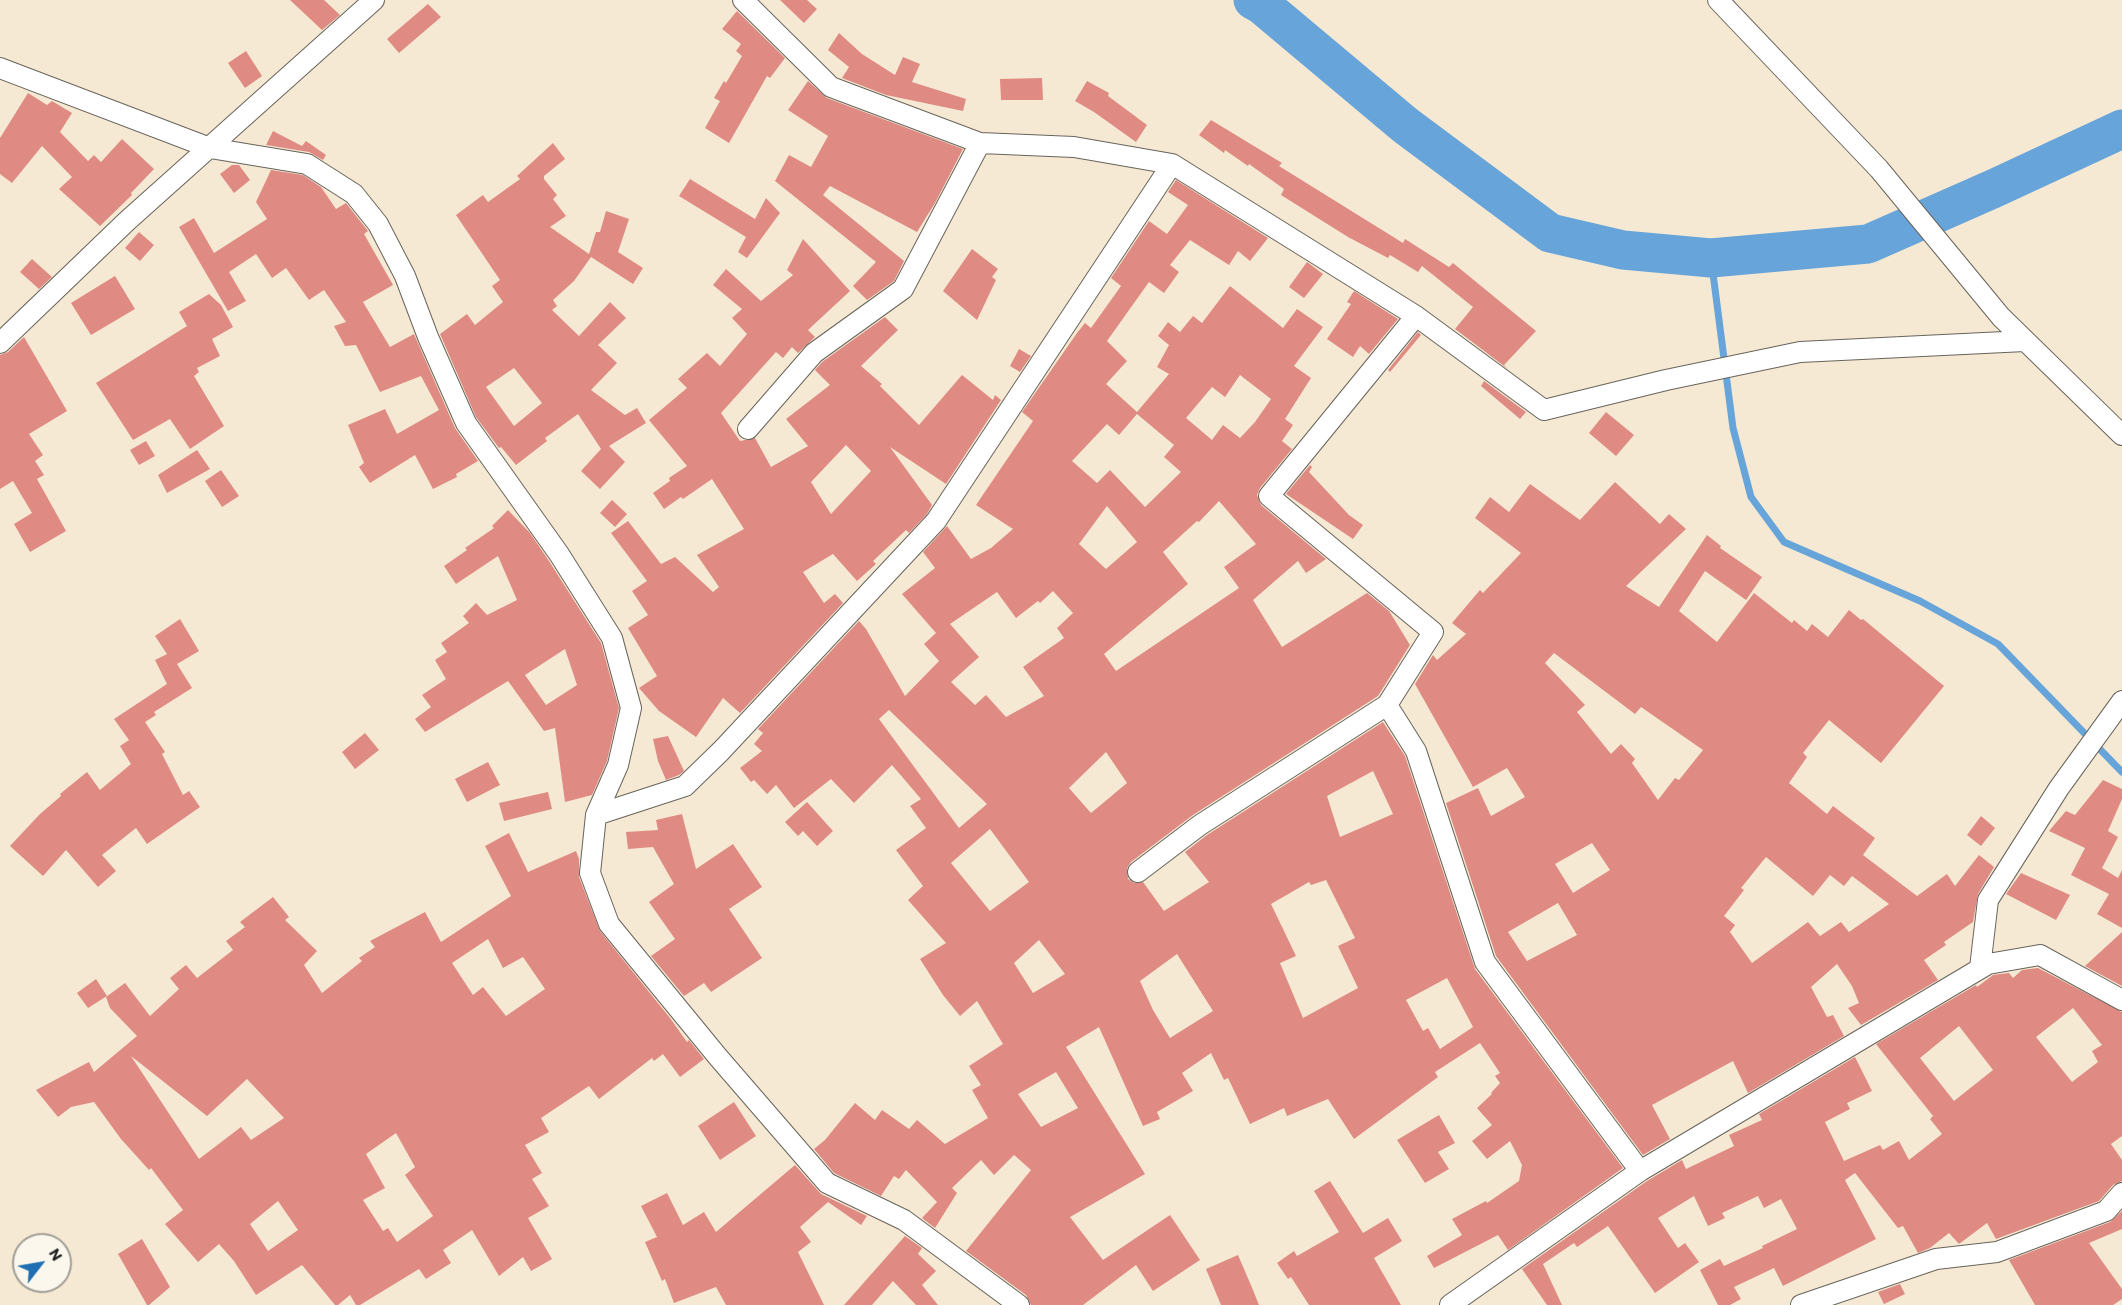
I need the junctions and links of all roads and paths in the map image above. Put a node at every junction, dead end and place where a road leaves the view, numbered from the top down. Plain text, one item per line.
1 (374, 0) edge
2 (743, 0) edge
3 (1718, 0) edge
4 (0, 68) edge
5 (980, 143) junction
6 (210, 148) junction
7 (1172, 164) junction
8 (1416, 316) junction
9 (2025, 341) junction
10 (0, 343) edge
11 (748, 429) dead end
12 (2122, 435) edge
13 (2122, 701) edge
14 (1387, 705) junction
15 (596, 815) junction
16 (1138, 873) dead end
17 (1980, 968) junction
18 (2122, 1000) edge
19 (1640, 1171) junction
20 (2122, 1193) edge
21 (1018, 1305) edge
22 (1450, 1305) edge
23 (1800, 1305) edge

1 - 6 street
2 - 5 street
3 - 9 street
4 - 6 street
5 - 7 street
5 - 11 street
6 - 10 street
6 - 15 street
7 - 8 street
7 - 15 street
8 - 9 street
8 - 14 street
9 - 12 street
13 - 17 street
14 - 16 street
14 - 19 street
15 - 21 street
17 - 18 street
17 - 19 street
19 - 22 street
20 - 23 street

